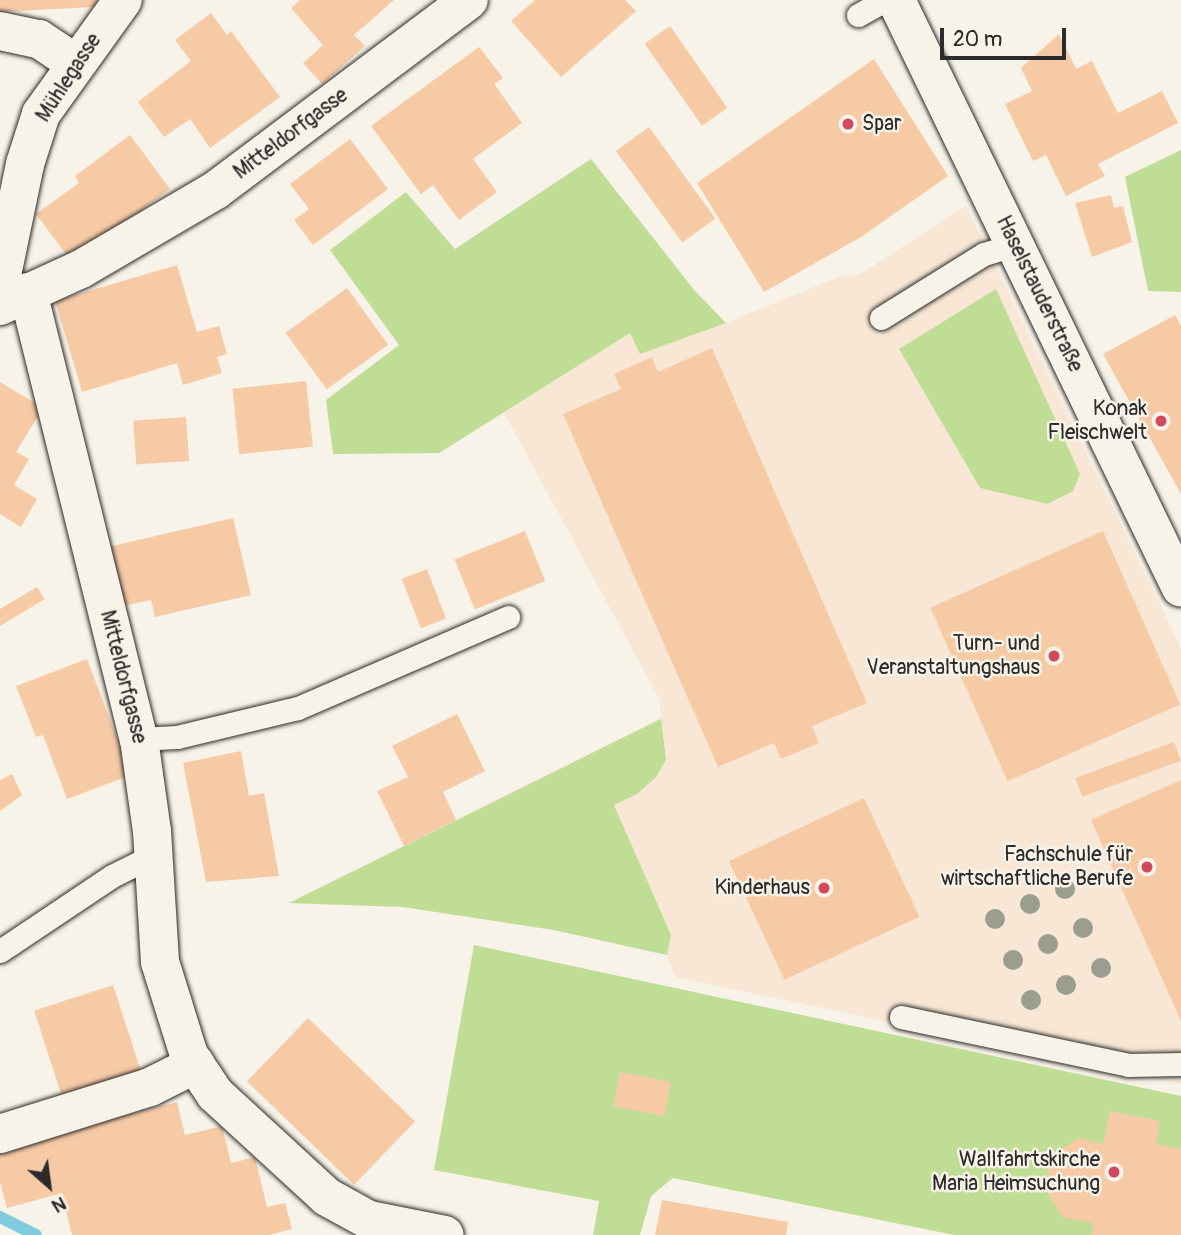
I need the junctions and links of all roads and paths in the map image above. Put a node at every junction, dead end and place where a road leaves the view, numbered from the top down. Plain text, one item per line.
1 (123, 0) edge
2 (469, 0) edge
3 (885, 0) edge
4 (896, 0) edge
5 (858, 15) dead end
6 (0, 31) edge
7 (75, 63) junction
8 (1016, 244) junction
9 (10, 294) edge
10 (881, 318) dead end
11 (1181, 588) edge
12 (509, 617) dead end
13 (139, 739) junction
14 (154, 855) junction
15 (0, 951) edge
16 (901, 1017) dead end
17 (196, 1064) junction
18 (1181, 1065) edge
19 (0, 1134) edge
20 (372, 1227) edge
21 (445, 1235) edge

1 - 7 street, Mühlegasse
2 - 9 street, Mitteldorfgasse
3 - 5 lane
4 - 8 street, Haselstauderstraße
6 - 7 street
7 - 9 street, Mühlegasse
8 - 10 lane
8 - 11 street, Haselstauderstraße
9 - 13 street, Mitteldorfgasse
12 - 13 lane
13 - 14 street, Mitteldorfgasse
14 - 15 lane
14 - 17 street, Mitteldorfgasse
16 - 18 lane
17 - 19 street
17 - 20 street, Mitteldorfgasse
20 - 21 street, Mitteldorfgasse

